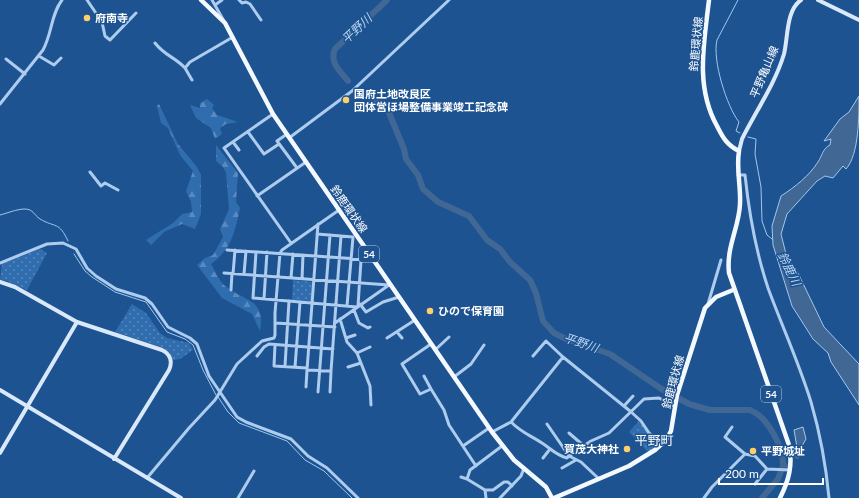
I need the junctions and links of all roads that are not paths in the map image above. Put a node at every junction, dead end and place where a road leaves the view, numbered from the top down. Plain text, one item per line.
1 (62, 0) edge
2 (87, 0) edge
3 (202, 0) edge
4 (212, 0) edge
5 (222, 0) edge
6 (239, 0) edge
7 (449, 0) edge
8 (710, 0) edge
9 (801, 0) edge
10 (818, 0) edge
11 (215, 5) junction
12 (136, 13) dead end
13 (261, 20) dead end
14 (859, 20) edge
15 (225, 23) junction
16 (232, 37) junction
17 (156, 43) dead end
18 (39, 56) junction
19 (61, 58) dead end
20 (6, 59) dead end
21 (185, 68) junction
22 (25, 74) junction
23 (192, 80) dead end
24 (0, 104) edge
25 (273, 114) junction
26 (248, 132) junction
27 (288, 136) junction
28 (233, 142) junction
29 (279, 144) junction
30 (239, 150) dead end
31 (739, 151) junction
32 (306, 162) junction
33 (297, 168) junction
34 (90, 172) dead end
35 (738, 175) junction
36 (118, 190) dead end
37 (258, 196) junction
38 (339, 210) junction
39 (318, 224) junction
40 (318, 234) junction
41 (330, 235) junction
42 (341, 236) junction
43 (355, 236) junction
44 (291, 243) junction
45 (228, 250) dead end
46 (235, 250) junction
47 (246, 251) junction
48 (256, 252) junction
49 (267, 252) junction
50 (280, 253) junction
51 (293, 254) junction
52 (304, 255) junction
53 (316, 256) junction
54 (328, 257) junction
55 (340, 258) junction
56 (350, 259) junction
57 (361, 260) junction
58 (373, 260) junction
59 (721, 260) dead end
60 (0, 263) edge
61 (224, 273) dead end
62 (233, 274) junction
63 (244, 274) junction
64 (255, 275) junction
65 (266, 276) junction
66 (278, 277) junction
67 (291, 278) junction
68 (302, 279) junction
69 (314, 280) junction
70 (327, 281) junction
71 (338, 281) junction
72 (0, 282) edge
73 (349, 282) junction
74 (359, 283) junction
75 (390, 285) junction
76 (231, 290) dead end
77 (733, 290) junction
78 (399, 297) junction
79 (264, 299) junction
80 (276, 300) junction
81 (289, 301) junction
82 (300, 302) junction
83 (312, 303) junction
84 (325, 304) junction
85 (708, 304) junction
86 (336, 305) junction
87 (347, 306) junction
88 (359, 306) junction
89 (354, 310) junction
90 (340, 319) junction
91 (415, 320) junction
92 (77, 322) junction
93 (276, 323) junction
94 (335, 323) junction
95 (288, 324) junction
96 (298, 324) junction
97 (311, 325) junction
98 (323, 326) junction
99 (335, 327) junction
100 (370, 327) dead end
101 (397, 332) junction
102 (355, 335) dead end
103 (450, 337) dead end
104 (346, 338) junction
105 (387, 338) dead end
106 (402, 338) dead end
107 (431, 344) junction
108 (275, 345) junction
109 (484, 345) dead end
110 (286, 346) junction
111 (297, 347) junction
112 (370, 347) dead end
113 (309, 348) junction
114 (322, 348) junction
115 (333, 349) junction
116 (435, 350) junction
117 (357, 353) junction
118 (257, 356) dead end
119 (533, 356) dead end
120 (563, 357) junction
121 (361, 362) junction
122 (285, 366) junction
123 (295, 367) junction
124 (348, 367) dead end
125 (308, 369) junction
126 (320, 371) junction
127 (331, 371) junction
128 (424, 376) dead end
129 (454, 377) junction
130 (306, 387) dead end
131 (431, 389) junction
132 (0, 390) edge
133 (318, 392) dead end
134 (330, 392) dead end
135 (220, 393) junction
136 (633, 396) dead end
137 (675, 403) junction
138 (370, 405) dead end
139 (624, 406) junction
140 (27, 407) junction
141 (630, 411) junction
142 (511, 422) junction
143 (547, 424) dead end
144 (732, 427) dead end
145 (491, 430) junction
146 (569, 433) dead end
147 (662, 444) junction
148 (463, 446) junction
149 (502, 446) junction
150 (584, 446) junction
151 (550, 449) junction
152 (0, 453) edge
153 (745, 454) junction
154 (569, 456) junction
155 (543, 458) dead end
156 (114, 459) junction
157 (576, 460) junction
158 (476, 466) junction
159 (524, 468) junction
160 (562, 468) dead end
161 (767, 469) junction
162 (788, 470) junction
163 (254, 471) dead end
164 (461, 477) dead end
165 (147, 478) junction
166 (598, 478) junction
167 (467, 479) junction
168 (755, 484) dead end
169 (512, 486) junction
170 (485, 490) junction
171 (181, 498) edge
172 (238, 498) edge
173 (358, 498) edge
174 (486, 498) edge
175 (500, 498) edge
176 (553, 498) edge
177 (704, 498) edge
178 (780, 498) edge
179 (829, 498) edge

1 - 18 street
2 - 12 street
3 - 15 main road, 鈴鹿環状線 / 54
4 - 11 street
5 - 11 street
6 - 13 street
7 - 27 street
8 - 31 main road, 鈴鹿環状線
9 - 31 street, 平野亀山線
10 - 14 street
11 - 15 street
15 - 16 main road, 鈴鹿環状線 / 54
16 - 21 street
16 - 25 main road, 鈴鹿環状線 / 54
17 - 21 street
18 - 19 street
18 - 22 street
20 - 22 street
21 - 23 street
22 - 24 street
25 - 26 street
25 - 27 main road, 鈴鹿環状線 / 54
26 - 28 street
26 - 29 street
27 - 29 street
27 - 32 main road, 鈴鹿環状線 / 54
28 - 30 street
28 - 37 street
29 - 33 street
31 - 35 main road, 54
32 - 33 street
32 - 38 main road, 鈴鹿環状線 / 54
33 - 37 street
34 - 36 street
35 - 77 main road, 54
35 - 179 street
37 - 44 street
38 - 39 street
38 - 43 main road, 鈴鹿環状線 / 54
39 - 40 street
39 - 44 street
40 - 41 street
40 - 53 street
41 - 42 street
41 - 54 street
42 - 43 street
42 - 55 street
43 - 56 street
43 - 58 main road, 鈴鹿環状線 / 54
44 - 50 street
45 - 46 street
46 - 47 street
46 - 62 street
47 - 48 street
47 - 63 street
48 - 49 street
48 - 64 street
49 - 50 street
49 - 65 street
50 - 51 street
50 - 66 street
51 - 52 street
51 - 67 street
52 - 53 street
52 - 68 street
53 - 54 street
53 - 69 street
54 - 55 street
54 - 70 street
55 - 56 street
55 - 71 street
56 - 57 street
56 - 73 street
57 - 58 street
57 - 74 street
58 - 75 main road, 鈴鹿環状線 / 54
59 - 85 street
60 - 135 street
61 - 62 street
62 - 63 street
62 - 76 street
63 - 64 street
64 - 65 street
64 - 79 street
65 - 66 street
65 - 79 street
66 - 67 street
66 - 80 street
67 - 68 street
68 - 69 street
69 - 70 street
69 - 83 street
70 - 71 street
70 - 84 street
71 - 73 street
71 - 86 street
72 - 92 street
73 - 74 street
73 - 87 street
74 - 75 street
74 - 88 street
75 - 78 main road, 鈴鹿環状線 / 54
75 - 88 street
77 - 85 main road
77 - 162 main road, 54
78 - 88 street
78 - 91 main road, 鈴鹿環状線 / 54
79 - 80 street
80 - 81 street
80 - 93 street
81 - 82 street
81 - 95 street
82 - 83 street
82 - 96 street
83 - 84 street
83 - 97 street
84 - 86 street
84 - 98 street
85 - 137 main road, 鈴鹿環状線 / 54
86 - 87 street
86 - 94 street
87 - 88 street
88 - 89 street
89 - 90 street
89 - 100 street
90 - 94 street
90 - 104 street
91 - 101 street
91 - 107 main road, 鈴鹿環状線 / 54
92 - 140 street
92 - 156 street
93 - 95 street
93 - 135 street
94 - 99 street
95 - 96 street
95 - 110 street
96 - 97 street
96 - 111 street
97 - 98 street
97 - 113 street
98 - 99 street
98 - 114 street
99 - 115 street
101 - 105 street
101 - 106 street
102 - 104 street
103 - 116 street
104 - 117 street
107 - 116 main road, 鈴鹿環状線 / 54
107 - 131 street
108 - 110 street
108 - 118 street
108 - 122 street
109 - 129 street
110 - 111 street
110 - 122 street
111 - 113 street
111 - 123 street
112 - 117 street
113 - 114 street
113 - 125 street
114 - 115 street
114 - 126 street
115 - 127 street
116 - 129 main road, 鈴鹿環状線 / 54
117 - 121 street
119 - 120 street
120 - 139 street
120 - 142 street
121 - 124 street
121 - 138 street
122 - 123 street
123 - 125 street
125 - 126 street
125 - 130 street
126 - 127 street
126 - 133 street
127 - 134 street
128 - 131 street
129 - 145 main road, 鈴鹿環状線 / 54
131 - 148 street
132 - 140 street
135 - 165 street
135 - 173 street
136 - 139 street
137 - 141 street
137 - 147 main road, 鈴鹿環状線 / 54
139 - 141 street
140 - 152 street
140 - 156 street
141 - 147 street
141 - 150 street
142 - 145 street
142 - 151 street
143 - 154 street
144 - 153 street
145 - 148 street
145 - 149 main road, 鈴鹿環状線 / 54
146 - 150 street
147 - 166 main road, 鈴鹿環状線 / 54
148 - 158 street
149 - 158 street
149 - 159 main road, 鈴鹿環状線 / 54
150 - 154 street
151 - 154 street
151 - 155 street
153 - 161 street
153 - 177 street
154 - 157 street
156 - 165 street
157 - 160 street
157 - 166 street
158 - 167 street
159 - 169 street
159 - 176 main road, 鈴鹿環状線 / 54
161 - 162 street
161 - 168 street
162 - 178 main road, 54
163 - 172 street
164 - 167 street
165 - 171 street
166 - 176 main road, 鈴鹿環状線 / 54
167 - 170 street
169 - 170 street
169 - 175 street
170 - 174 street

